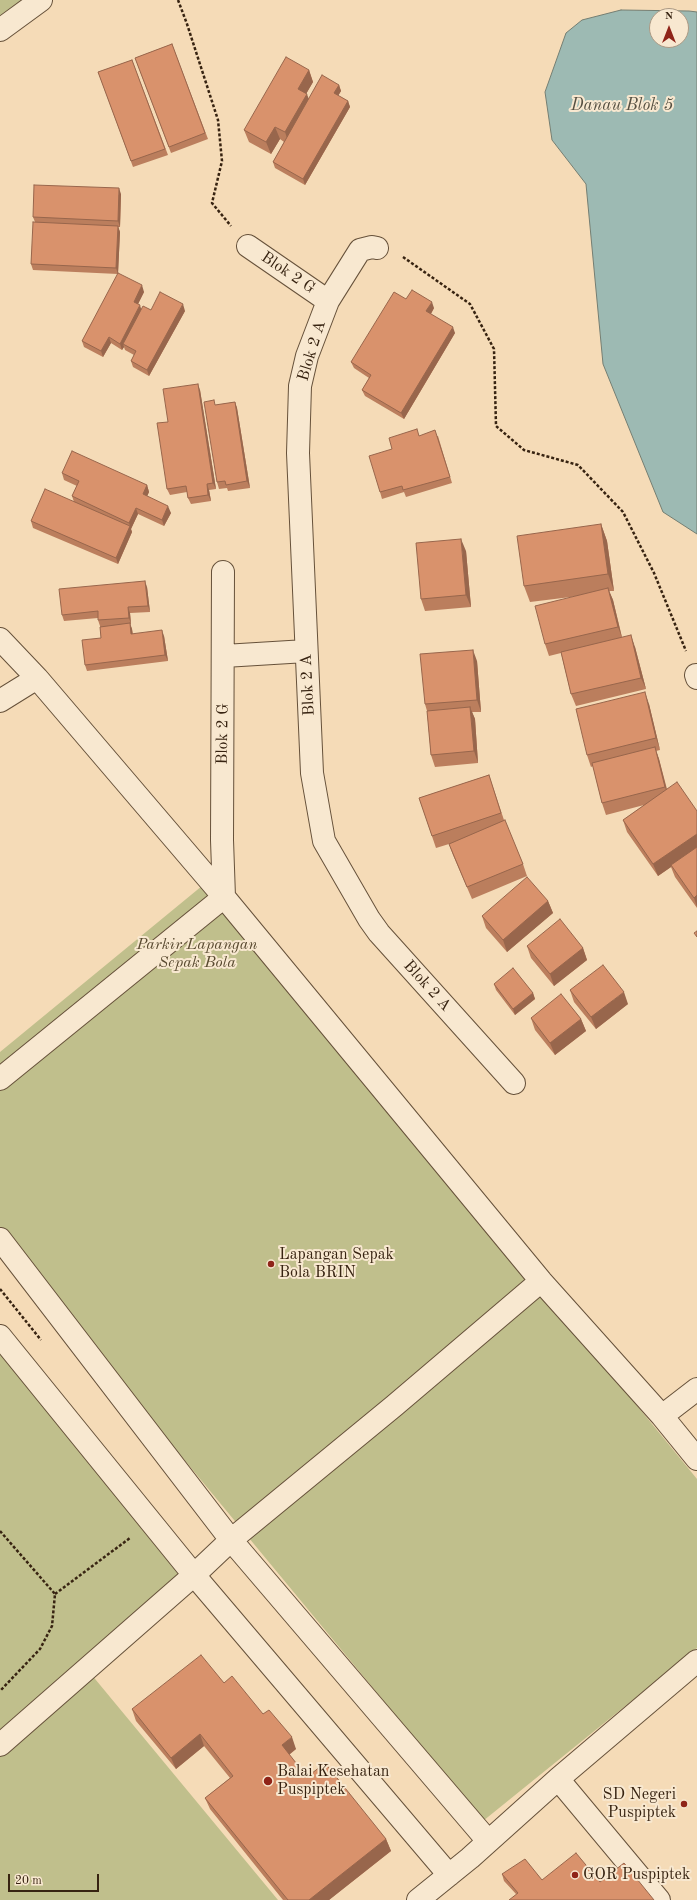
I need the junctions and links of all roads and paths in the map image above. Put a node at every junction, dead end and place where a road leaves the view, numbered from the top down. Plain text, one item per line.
1 (41, 0) edge
2 (178, 0) edge
3 (0, 30) edge
4 (248, 246) joint
5 (377, 248) joint
6 (328, 301) junction
7 (223, 572) dead end
8 (0, 640) edge
9 (306, 651) junction
10 (224, 656) junction
11 (696, 677) edge
12 (37, 678) junction
13 (0, 701) edge
14 (224, 897) junction
15 (0, 1079) edge
16 (514, 1083) dead end
17 (0, 1239) edge
18 (542, 1281) junction
19 (0, 1336) edge
20 (697, 1389) edge
21 (662, 1416) junction
22 (697, 1459) edge
23 (151, 1522) junction
24 (0, 1531) edge
25 (231, 1540) junction
26 (194, 1575) junction
27 (55, 1594) junction
28 (697, 1661) edge
29 (0, 1691) edge
30 (0, 1745) edge
31 (558, 1779) junction
32 (488, 1840) junction
33 (449, 1875) junction
34 (418, 1900) edge
35 (660, 1900) edge

1 - 3 street
2 - 4 path
4 - 6 street, Blok 2 G
5 - 6 street, Blok 2 A
5 - 11 path
6 - 9 street, Blok 2 A
7 - 10 street, Blok 2 G
8 - 12 street
9 - 10 street
9 - 16 street, Blok 2 A
10 - 14 street, Blok 2 G
12 - 13 street
12 - 14 street
14 - 15 street
14 - 18 street
17 - 25 street
18 - 21 street
18 - 25 street
19 - 23 street
20 - 21 street
21 - 22 street
23 - 26 street
23 - 27 path
24 - 27 path
25 - 26 street
25 - 32 street
26 - 30 street
26 - 33 street
27 - 29 path
28 - 31 street
31 - 32 street
31 - 35 street
32 - 33 street
33 - 34 street

